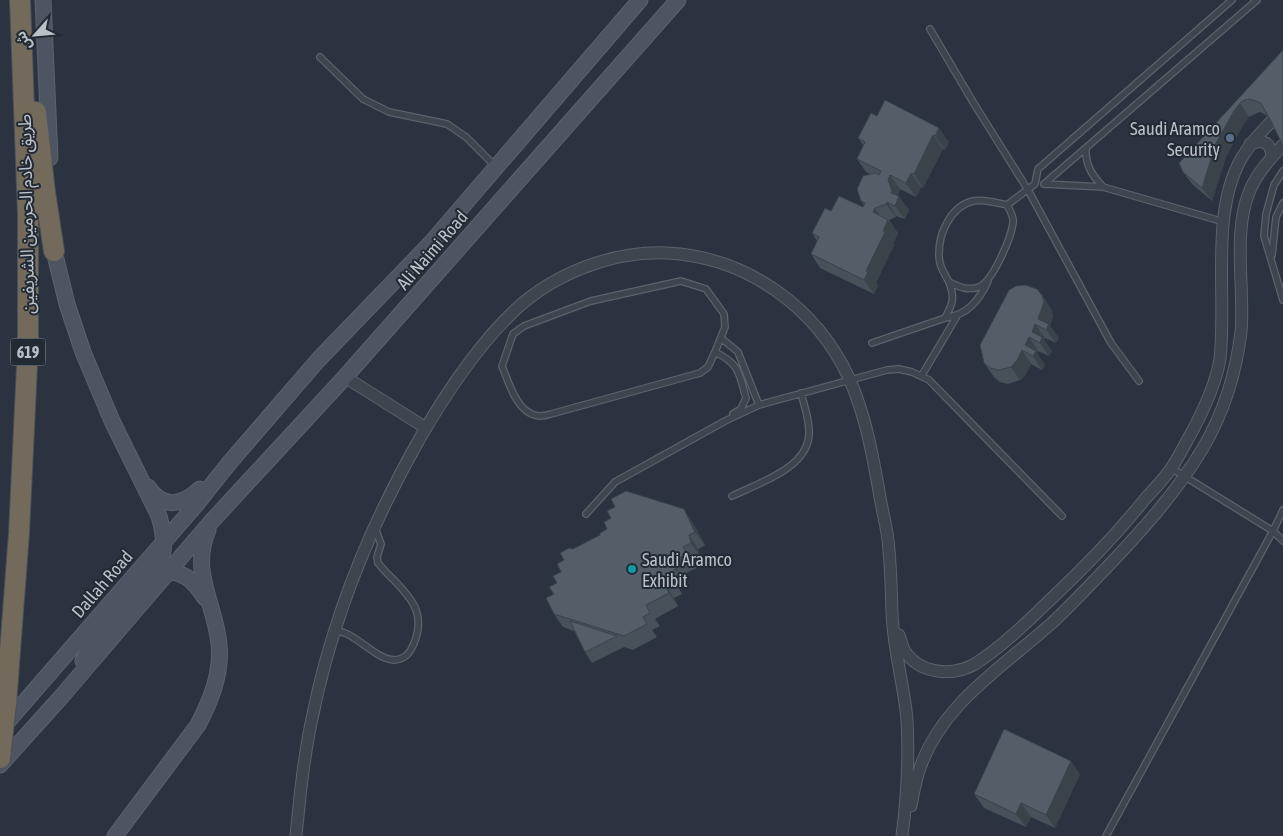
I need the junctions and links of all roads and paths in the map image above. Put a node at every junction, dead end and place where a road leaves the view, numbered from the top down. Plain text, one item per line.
1 (20, 0) edge
2 (24, 0) edge
3 (43, 0) edge
4 (640, 0) edge
5 (678, 0) edge
6 (1232, 0) edge
7 (1257, 0) edge
8 (930, 29) dead end
9 (320, 56) dead end
10 (1283, 110) edge
11 (1250, 144) junction
12 (1283, 145) edge
13 (1086, 148) junction
14 (1272, 157) junction
15 (496, 167) junction
16 (1283, 171) edge
17 (1035, 184) junction
18 (1044, 184) junction
19 (1102, 186) junction
20 (1028, 190) junction
21 (1283, 203) edge
22 (1008, 205) junction
23 (1224, 222) junction
24 (54, 251) junction
25 (1271, 260) junction
26 (990, 278) junction
27 (949, 282) junction
28 (1283, 300) edge
29 (956, 316) junction
30 (945, 318) junction
31 (721, 338) junction
32 (872, 342) dead end
33 (715, 352) junction
34 (922, 375) junction
35 (345, 377) junction
36 (849, 379) junction
37 (1138, 381) dead end
38 (801, 393) junction
39 (759, 405) junction
40 (725, 421) junction
41 (426, 428) junction
42 (127, 451) junction
43 (230, 462) junction
44 (1171, 468) junction
45 (1185, 477) junction
46 (732, 496) dead end
47 (1283, 510) edge
48 (586, 514) dead end
49 (1062, 516) dead end
50 (211, 522) junction
51 (374, 526) junction
52 (1273, 531) junction
53 (1283, 540) edge
54 (164, 541) junction
55 (163, 570) junction
56 (128, 583) junction
57 (892, 612) junction
58 (216, 627) junction
59 (334, 631) junction
60 (0, 730) edge
61 (0, 758) edge
62 (0, 765) edge
63 (902, 835) edge
64 (115, 836) edge
65 (296, 836) edge
66 (1106, 836) edge

1 - 61 highway, طريق خادم الحرمين الشريفين / 619, bridge
2 - 24 highway
3 - 24 main road
4 - 15 main road, Ali Naimi Road
5 - 35 main road, Ali Naimi Road
6 - 17 lane
7 - 13 lane
8 - 20 lane
9 - 15 lane
10 - 11 street
11 - 14 street
11 - 23 street
12 - 14 street
13 - 18 lane
13 - 19 lane
14 - 45 street
15 - 43 main road, Ali Naimi Road
16 - 25 lane
17 - 18 lane
17 - 20 lane
18 - 19 lane
19 - 23 lane
20 - 22 lane
20 - 37 lane
21 - 25 lane
22 - 26 lane
22 - 27 lane
23 - 44 street
24 - 42 main road
25 - 28 lane
26 - 27 lane
26 - 29 lane
27 - 30 lane
29 - 30 lane
29 - 34 lane
30 - 32 lane
31 - 33 lane
31 - 33 lane
31 - 39 lane
33 - 40 lane
34 - 36 lane
34 - 49 lane
35 - 41 street
35 - 50 main road, Ali Naimi Road
36 - 38 lane
36 - 41 street
36 - 57 street
38 - 39 lane
38 - 46 lane
39 - 40 lane
40 - 48 lane
41 - 51 street
42 - 43 main road
42 - 54 main road
43 - 54 main road, Dallah Road
44 - 45 lane
44 - 57 street
45 - 52 lane
45 - 63 street
47 - 52 lane
50 - 55 main road
50 - 58 main road
51 - 59 street
51 - 59 lane
52 - 53 lane
52 - 66 lane
54 - 55 main road
54 - 56 main road, Dallah Road
55 - 56 main road
55 - 58 main road
55 - 62 main road
56 - 60 main road, Dallah Road
57 - 63 street
58 - 64 main road
59 - 65 street

